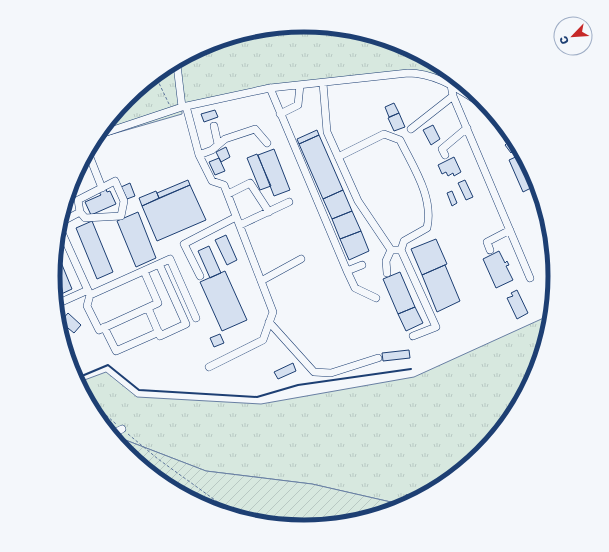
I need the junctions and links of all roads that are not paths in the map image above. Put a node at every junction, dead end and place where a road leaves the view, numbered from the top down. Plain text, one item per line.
1 (178, 68) edge
2 (323, 82) junction
3 (300, 85) junction
4 (451, 85) junction
5 (270, 88) junction
6 (467, 95) edge
7 (453, 96) junction
8 (184, 106) junction
9 (280, 114) junction
10 (214, 126) dead end
11 (467, 128) junction
12 (411, 129) dead end
13 (108, 132) edge
14 (267, 143) dead end
15 (218, 144) junction
16 (199, 155) junction
17 (445, 155) dead end
18 (338, 158) junction
19 (91, 159) edge
20 (102, 188) junction
21 (228, 194) junction
22 (289, 202) dead end
23 (80, 212) junction
24 (269, 212) junction
25 (236, 217) junction
26 (67, 219) edge
27 (240, 225) junction
28 (510, 230) junction
29 (64, 237) edge
30 (391, 250) junction
31 (401, 250) junction
32 (490, 250) dead end
33 (301, 259) dead end
34 (159, 264) junction
35 (362, 265) dead end
36 (144, 271) junction
37 (347, 271) junction
38 (387, 273) dead end
39 (200, 276) dead end
40 (530, 278) dead end
41 (261, 281) junction
42 (89, 292) junction
43 (376, 298) dead end
44 (62, 302) edge
45 (148, 308) junction
46 (196, 318) dead end
47 (269, 322) junction
48 (104, 327) junction
49 (159, 332) junction
50 (412, 336) dead end
51 (378, 358) dead end
52 (209, 367) dead end
53 (122, 429) road end
54 (117, 432) edge

1 - 8 street
2 - 3 street
2 - 4 street
2 - 18 street
3 - 5 street
3 - 9 street
4 - 6 street
4 - 7 street
5 - 8 street
5 - 9 street
7 - 11 street
7 - 12 street
8 - 13 street
8 - 16 street
9 - 37 street
10 - 15 street
11 - 17 street
11 - 28 street
14 - 15 street
15 - 16 street
16 - 21 street
18 - 30 street
18 - 31 street
19 - 20 street
20 - 23 street
20 - 23 street
21 - 24 street
21 - 25 street
22 - 24 street
23 - 26 street
24 - 27 street
25 - 27 street
25 - 39 street
27 - 41 street
28 - 32 street
28 - 40 street
29 - 42 street
30 - 31 street
30 - 38 street
31 - 50 street
33 - 41 street
34 - 36 street
34 - 46 street
34 - 49 street
35 - 37 street
36 - 42 street
36 - 45 street
37 - 43 street
41 - 47 street
42 - 44 street
42 - 48 street
45 - 48 street
45 - 49 street
47 - 51 street
47 - 52 street
48 - 49 street
53 - 54 street

